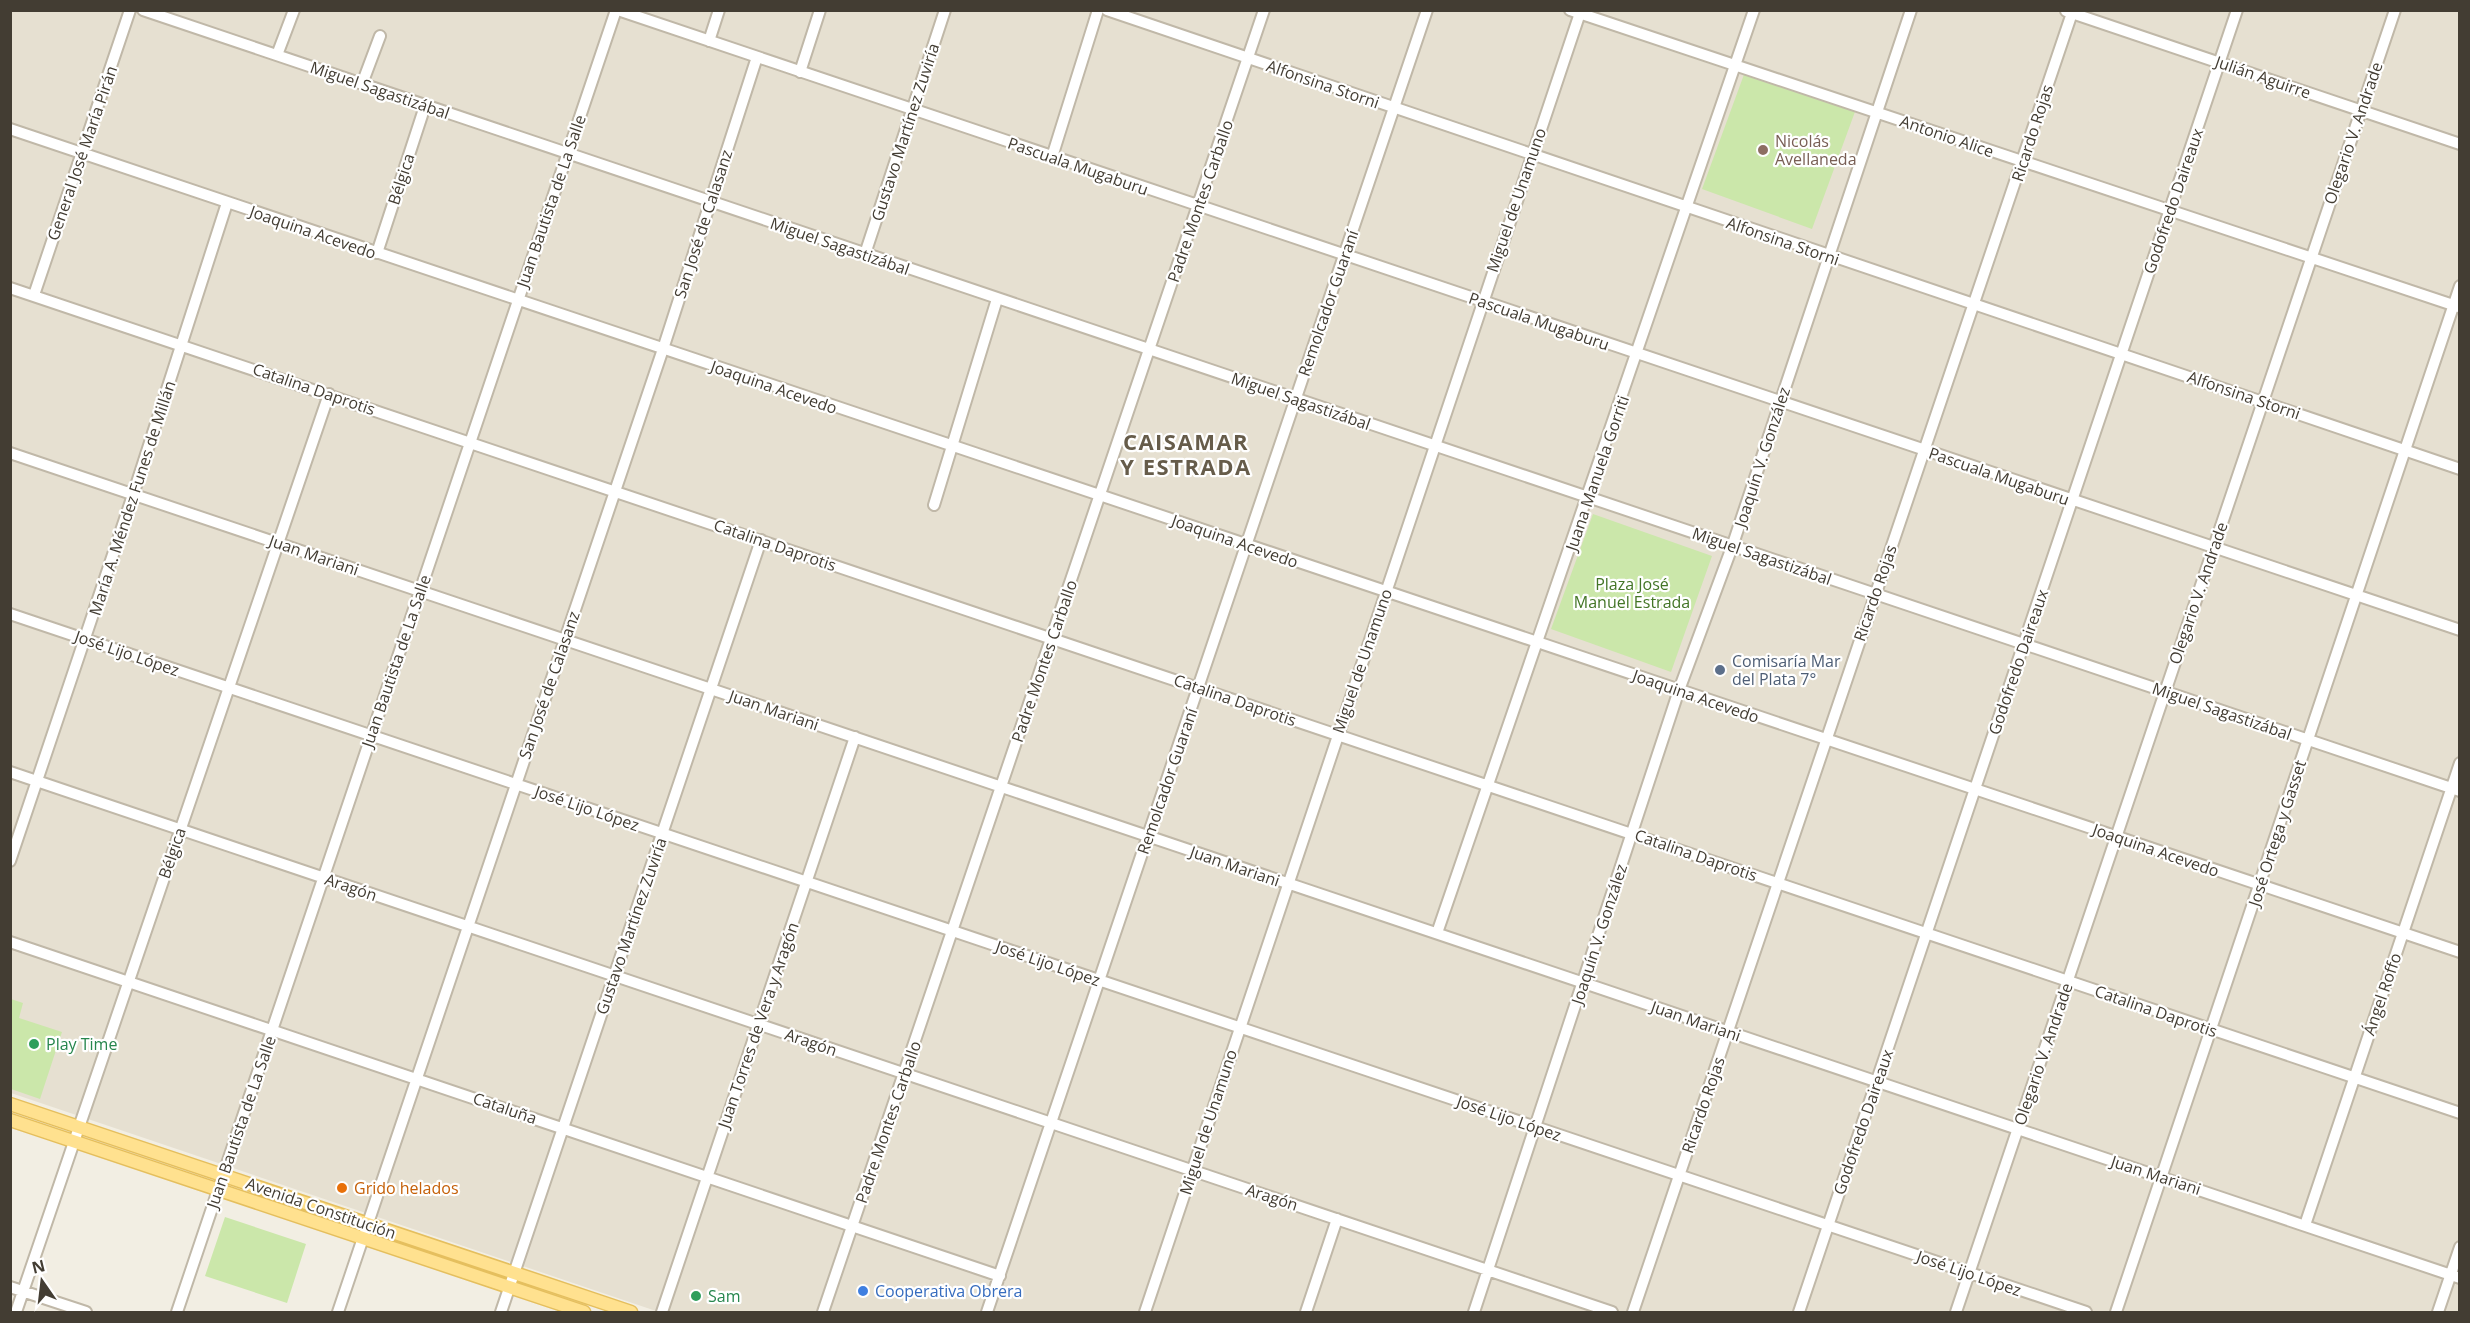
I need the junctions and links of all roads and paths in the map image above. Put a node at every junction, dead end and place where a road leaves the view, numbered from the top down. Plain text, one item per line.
1 (130, 10) edge
2 (143, 10) edge
3 (294, 10) edge
4 (617, 10) edge
5 (719, 10) edge
6 (820, 10) edge
7 (945, 10) edge
8 (1098, 10) edge
9 (1107, 10) edge
10 (1264, 10) edge
11 (1427, 10) edge
12 (1754, 10) edge
13 (1911, 10) edge
14 (2236, 10) edge
15 (2395, 10) edge
16 (2070, 11) edge
17 (1577, 12) edge
18 (380, 36) dead end
19 (709, 41) junction
20 (277, 55) junction
21 (757, 57) junction
22 (1248, 58) junction
23 (2219, 62) junction
24 (1736, 66) junction
25 (800, 72) junction
26 (362, 84) junction
27 (425, 106) junction
28 (1394, 108) junction
29 (913, 110) junction
30 (2361, 110) junction
31 (1877, 112) junction
32 (10, 129) edge
33 (2460, 144) edge
34 (567, 153) junction
35 (82, 154) junction
36 (1532, 155) junction
37 (1052, 157) junction
38 (2024, 162) junction
39 (709, 202) junction
40 (227, 203) junction
41 (1198, 207) junction
42 (1688, 207) junction
43 (2169, 211) junction
44 (377, 253) junction
45 (865, 254) junction
46 (1344, 256) junction
47 (1828, 256) junction
48 (2311, 258) junction
49 (2460, 286) edge
50 (10, 288) edge
51 (34, 295) junction
52 (997, 299) junction
53 (517, 300) junction
54 (1482, 302) junction
55 (1974, 304) junction
56 (2456, 306) edge
57 (183, 345) junction
58 (663, 349) junction
59 (1149, 350) junction
60 (2121, 354) junction
61 (1638, 355) junction
62 (329, 394) junction
63 (1296, 399) junction
64 (1780, 401) junction
65 (2263, 402) junction
66 (470, 442) junction
67 (952, 446) junction
68 (1435, 446) junction
69 (1923, 450) junction
70 (2405, 450) junction
71 (10, 453) edge
72 (2460, 468) edge
73 (615, 491) junction
74 (133, 495) junction
75 (1100, 496) junction
76 (1588, 498) junction
77 (2072, 500) junction
78 (934, 505) dead end
79 (761, 540) junction
80 (278, 543) junction
81 (1246, 545) junction
82 (1732, 547) junction
83 (2214, 548) junction
84 (420, 591) junction
85 (1386, 592) junction
86 (1875, 594) junction
87 (2356, 595) junction
88 (10, 614) edge
89 (2460, 630) edge
90 (1052, 638) junction
91 (86, 639) junction
92 (564, 640) junction
93 (1539, 643) junction
94 (2024, 645) junction
95 (229, 687) junction
96 (1198, 687) junction
97 (711, 689) junction
98 (1679, 690) junction
99 (2165, 692) junction
100 (371, 735) junction
101 (1338, 735) junction
102 (855, 738) junction
103 (1826, 740) junction
104 (2308, 740) junction
105 (2460, 763) edge
106 (10, 772) edge
107 (39, 782) junction
108 (515, 784) junction
109 (1490, 786) junction
110 (1001, 787) junction
111 (1975, 789) junction
112 (2455, 790) edge
113 (180, 829) junction
114 (662, 833) junction
115 (1632, 834) junction
116 (1148, 836) junction
117 (2116, 837) junction
118 (10, 861) edge
119 (323, 878) junction
120 (806, 882) junction
121 (1778, 883) junction
122 (1288, 884) junction
123 (2259, 885) junction
124 (468, 927) junction
125 (952, 931) junction
126 (1437, 933) junction
127 (1927, 933) junction
128 (2403, 933) junction
129 (10, 942) edge
130 (2460, 952) edge
131 (614, 976) junction
132 (128, 981) junction
133 (1099, 981) junction
134 (2068, 981) junction
135 (1583, 983) junction
136 (758, 1024) junction
137 (1240, 1028) junction
138 (2211, 1029) junction
139 (272, 1030) junction
140 (1728, 1031) junction
141 (904, 1074) junction
142 (417, 1077) junction
143 (2354, 1078) junction
144 (1877, 1082) junction
145 (10, 1104) edge
146 (2460, 1113) edge
147 (10, 1120) edge
148 (1051, 1123) junction
149 (78, 1127) junction
150 (1536, 1127) junction
151 (563, 1128) junction
152 (2018, 1129) junction
153 (74, 1141) junction
154 (1192, 1171) junction
155 (223, 1176) junction
156 (1679, 1176) junction
157 (707, 1177) junction
158 (2162, 1177) junction
159 (219, 1190) junction
160 (1337, 1219) junction
161 (368, 1224) junction
162 (2305, 1225) junction
163 (852, 1226) junction
164 (1828, 1226) junction
165 (363, 1238) junction
166 (2460, 1248) edge
167 (1488, 1271) junction
168 (514, 1273) junction
169 (1969, 1273) junction
170 (1000, 1276) junction
171 (2455, 1276) edge
172 (10, 1287) edge
173 (509, 1287) junction
174 (23, 1291) junction
175 (16, 1312) edge
176 (86, 1312) edge
177 (177, 1312) edge
178 (338, 1312) edge
179 (501, 1312) edge
180 (584, 1312) edge
181 (631, 1312) edge
182 (662, 1312) edge
183 (823, 1312) edge
184 (987, 1312) edge
185 (1145, 1312) edge
186 (1306, 1312) edge
187 (1474, 1312) edge
188 (1612, 1312) edge
189 (1633, 1312) edge
190 (1799, 1312) edge
191 (1956, 1312) edge
192 (2086, 1312) edge
193 (2116, 1312) edge
194 (2438, 1312) edge

1 - 35 street, General José María Pirán
2 - 20 street, Miguel Sagastizábal
3 - 20 street
4 - 19 street, Pascuala Mugaburu
4 - 34 street, Juan Bautista de La Salle
5 - 19 street
6 - 25 street
7 - 29 street, Gustavo Martínez Zuviría
8 - 37 street
9 - 22 street, Alfonsina Storni
10 - 22 street, Padre Montes Carballo
11 - 28 street, Remolcador Guaraní
12 - 24 street, Juana Manuela Gorriti
13 - 31 street, Joaquín V. González
14 - 23 street, Godofredo Daireaux
15 - 30 street, Olegario V. Andrade
16 - 23 street, Julián Aguirre
16 - 38 street, Ricardo Rojas
17 - 24 street, Antonio Alice
17 - 36 street, Miguel de Unamuno
18 - 26 street
19 - 21 street, Pascuala Mugaburu
20 - 26 street, Miguel Sagastizábal
21 - 25 street, Pascuala Mugaburu
21 - 39 street, San José de Calasanz
22 - 28 street, Alfonsina Storni
22 - 41 street, Padre Montes Carballo
23 - 30 street, Julián Aguirre
23 - 43 street, Godofredo Daireaux
24 - 31 street, Antonio Alice
24 - 42 street, Juana Manuela Gorriti
25 - 29 street, Pascuala Mugaburu
26 - 27 street, Miguel Sagastizábal
27 - 34 street, Miguel Sagastizábal
27 - 44 street, Bélgica
28 - 36 street, Alfonsina Storni
28 - 46 street, Remolcador Guaraní
29 - 37 street, Pascuala Mugaburu
29 - 45 street, Gustavo Martínez Zuviría
30 - 33 street, Julián Aguirre
30 - 48 street, Olegario V. Andrade
31 - 38 street, Antonio Alice
31 - 47 street, Joaquín V. González
32 - 35 street, Joaquina Acevedo
34 - 39 street, Miguel Sagastizábal
34 - 53 street, Juan Bautista de La Salle
35 - 40 street, Joaquina Acevedo
35 - 51 street, General José María Pirán
36 - 42 street, Alfonsina Storni
36 - 54 street, Miguel de Unamuno
37 - 41 street, Pascuala Mugaburu
38 - 43 street, Antonio Alice
38 - 55 street, Ricardo Rojas
39 - 45 street, Miguel Sagastizábal
39 - 58 street, San José de Calasanz
40 - 44 street, Joaquina Acevedo
40 - 57 street, María A. Méndez Funes de Millán
41 - 46 street, Pascuala Mugaburu
41 - 59 street, Padre Montes Carballo
42 - 47 street, Alfonsina Storni
42 - 61 street, Juana Manuela Gorriti
43 - 48 street, Antonio Alice
43 - 60 street, Godofredo Daireaux
44 - 53 street, Joaquina Acevedo
45 - 52 street, Miguel Sagastizábal
46 - 54 street, Pascuala Mugaburu
46 - 63 street, Remolcador Guaraní
47 - 55 street, Alfonsina Storni
47 - 64 street, Joaquín V. González
48 - 56 street, Antonio Alice
48 - 65 street, Olegario V. Andrade
49 - 56 street, José Ortega y Gasset
50 - 51 street, Catalina Daprotis
51 - 57 street, Catalina Daprotis
52 - 59 street, Miguel Sagastizábal
52 - 67 street
53 - 58 street, Joaquina Acevedo
53 - 66 street, Juan Bautista de La Salle
54 - 61 street, Pascuala Mugaburu
54 - 68 street, Miguel de Unamuno
55 - 60 street, Alfonsina Storni
55 - 69 street, Ricardo Rojas
56 - 70 street, José Ortega y Gasset
57 - 62 street, Catalina Daprotis
57 - 74 street, María A. Méndez Funes de Millán
58 - 67 street, Joaquina Acevedo
58 - 73 street, San José de Calasanz
59 - 63 street, Miguel Sagastizábal
59 - 75 street, Padre Montes Carballo
60 - 65 street, Alfonsina Storni
60 - 77 street, Godofredo Daireaux
61 - 64 street, Pascuala Mugaburu
61 - 76 street, Juana Manuela Gorriti
62 - 66 street, Catalina Daprotis
62 - 80 street, Bélgica
63 - 68 street, Miguel Sagastizábal
63 - 81 street, Remolcador Guaraní
64 - 69 street, Pascuala Mugaburu
64 - 82 street, Joaquín V. González
65 - 70 street, Alfonsina Storni
65 - 83 street, Olegario V. Andrade
66 - 73 street, Catalina Daprotis
66 - 84 street, Juan Bautista de La Salle
67 - 75 street, Joaquina Acevedo
67 - 78 street
68 - 76 street, Miguel Sagastizábal
68 - 85 street, Miguel de Unamuno
69 - 77 street, Pascuala Mugaburu
69 - 86 street, Ricardo Rojas
70 - 72 street, Alfonsina Storni
70 - 87 street, José Ortega y Gasset
71 - 74 street, Juan Mariani
73 - 79 street, Catalina Daprotis
73 - 92 street, San José de Calasanz
74 - 80 street, Juan Mariani
74 - 91 street, María A. Méndez Funes de Millán
75 - 81 street, Joaquina Acevedo
75 - 90 street, Padre Montes Carballo
76 - 82 street, Miguel Sagastizábal
76 - 93 street, Juana Manuela Gorriti
77 - 83 street, Pascuala Mugaburu
77 - 94 street, Godofredo Daireaux
79 - 90 street, Catalina Daprotis
79 - 97 street, Gustavo Martínez Zuviría
80 - 84 street, Juan Mariani
80 - 95 street, Bélgica
81 - 85 street, Joaquina Acevedo
81 - 96 street, Remolcador Guaraní
82 - 86 street, Miguel Sagastizábal
82 - 98 street, Joaquín V. González
83 - 87 street, Pascuala Mugaburu
83 - 99 street, Olegario V. Andrade
84 - 92 street, Juan Mariani
84 - 100 street, Juan Bautista de La Salle
85 - 93 street, Joaquina Acevedo
85 - 101 street, Miguel de Unamuno
86 - 94 street, Miguel Sagastizábal
86 - 103 street, Ricardo Rojas
87 - 89 street, Pascuala Mugaburu
87 - 104 street, José Ortega y Gasset
88 - 91 street, José Lijo López
90 - 96 street, Catalina Daprotis
90 - 110 street, Padre Montes Carballo
91 - 95 street, José Lijo López
91 - 107 street, María A. Méndez Funes de Millán
92 - 97 street, Juan Mariani
92 - 108 street, San José de Calasanz
93 - 98 street, Joaquina Acevedo
93 - 109 street, Juana Manuela Gorriti
94 - 99 street, Miguel Sagastizábal
94 - 111 street, Godofredo Daireaux
95 - 100 street, José Lijo López
95 - 113 street, Bélgica
96 - 101 street, Catalina Daprotis
96 - 116 street, Remolcador Guaraní
97 - 102 street, Juan Mariani
97 - 114 street, Gustavo Martínez Zuviría
98 - 103 street, Joaquina Acevedo
98 - 115 street, Joaquín V. González
99 - 104 street, Miguel Sagastizábal
99 - 117 street, Olegario V. Andrade
100 - 108 street, José Lijo López
100 - 119 street, Juan Bautista de La Salle
101 - 109 street, Catalina Daprotis
101 - 122 street, Miguel de Unamuno
102 - 110 street, Juan Mariani
102 - 120 street, Juan Torres de Vera y Aragón
103 - 111 street, Joaquina Acevedo
103 - 121 street, Ricardo Rojas
104 - 112 street, Miguel Sagastizábal
104 - 123 street, José Ortega y Gasset
105 - 112 street, Ángel Roffo
106 - 107 street, Aragón
107 - 113 street, Aragón
107 - 118 street, María A. Méndez Funes de Millán
108 - 114 street, José Lijo López
108 - 124 street, San José de Calasanz
109 - 115 street, Catalina Daprotis
109 - 126 street, Juana Manuela Gorriti
110 - 116 street, Juan Mariani
110 - 125 street, Padre Montes Carballo
111 - 117 street, Joaquina Acevedo
111 - 127 street, Godofredo Daireaux
112 - 128 street, Ángel Roffo
113 - 119 street, Aragón
113 - 132 street, Bélgica
114 - 120 street, José Lijo López
114 - 131 street, Gustavo Martínez Zuviría
115 - 121 street, Catalina Daprotis
115 - 135 street, Joaquín V. González
116 - 122 street, Juan Mariani
116 - 133 street, Remolcador Guaraní
117 - 123 street, Joaquina Acevedo
117 - 134 street, Olegario V. Andrade
119 - 124 street, Aragón
119 - 139 street, Juan Bautista de La Salle
120 - 125 street, José Lijo López
120 - 136 street, Juan Torres de Vera y Aragón
121 - 127 street, Catalina Daprotis
121 - 140 street, Ricardo Rojas
122 - 126 street, Juan Mariani
122 - 137 street, Miguel de Unamuno
123 - 128 street, Joaquina Acevedo
123 - 138 street, José Ortega y Gasset
124 - 131 street, Aragón
124 - 142 street, San José de Calasanz
125 - 133 street, José Lijo López
125 - 141 street, Padre Montes Carballo
126 - 135 street, Juan Mariani
127 - 134 street, Catalina Daprotis
127 - 144 street, Godofredo Daireaux
128 - 130 street, Joaquina Acevedo
128 - 143 street, Ángel Roffo
129 - 132 street, Cataluña
131 - 136 street, Aragón
131 - 151 street, Gustavo Martínez Zuviría
132 - 139 street, Cataluña
132 - 149 street, Bélgica
133 - 137 street, José Lijo López
133 - 148 street, Remolcador Guaraní
134 - 138 street, Catalina Daprotis
134 - 152 street, Olegario V. Andrade
135 - 140 street, Juan Mariani
135 - 150 street, Joaquín V. González
136 - 141 street, Aragón
136 - 157 street, Juan Torres de Vera y Aragón
137 - 150 street, José Lijo López
137 - 154 street, Miguel de Unamuno
138 - 143 street, Catalina Daprotis
138 - 158 street, José Ortega y Gasset
139 - 142 street, Cataluña
139 - 155 street, Juan Bautista de La Salle
140 - 144 street, Juan Mariani
140 - 156 street, Ricardo Rojas
141 - 148 street, Aragón
141 - 163 street, Padre Montes Carballo
142 - 151 street, Cataluña
142 - 161 street, San José de Calasanz
143 - 146 street, Catalina Daprotis
143 - 162 street, Ángel Roffo
144 - 152 street, Juan Mariani
144 - 164 street, Godofredo Daireaux
145 - 149 main road, Avenida Constitución
147 - 153 main road, Avenida Constitución
148 - 154 street, Aragón
148 - 170 street, Remolcador Guaraní
149 - 153 street, Bélgica
149 - 155 main road, Avenida Constitución
150 - 156 street, José Lijo López
150 - 167 street, Joaquín V. González
151 - 157 street, Cataluña
151 - 168 street, Gustavo Martínez Zuviría
152 - 158 street, Juan Mariani
152 - 169 street, Olegario V. Andrade
153 - 159 main road, Avenida Constitución
153 - 174 street, Bélgica
154 - 160 street, Aragón
154 - 185 street, Miguel de Unamuno
155 - 159 street, Juan Bautista de La Salle
155 - 161 main road, Avenida Constitución
156 - 164 street, José Lijo López
156 - 189 street, Ricardo Rojas
157 - 163 street, Cataluña
157 - 182 street, Juan Torres de Vera y Aragón
158 - 162 street, Juan Mariani
158 - 193 street, José Ortega y Gasset
159 - 165 main road, Avenida Constitución
159 - 177 street, Juan Bautista de La Salle
160 - 167 street, Aragón
160 - 186 street
161 - 165 street, San José de Calasanz
161 - 168 main road, Avenida Constitución
162 - 171 street, Juan Mariani
163 - 170 street, Cataluña
163 - 183 street, Padre Montes Carballo
164 - 169 street, José Lijo López
164 - 190 street, Godofredo Daireaux
165 - 173 main road, Avenida Constitución
165 - 178 street, San José de Calasanz
166 - 171 street
167 - 187 street, Joaquín V. González
167 - 188 street, Aragón
168 - 173 street, Gustavo Martínez Zuviría
168 - 181 main road, Avenida Constitución
169 - 191 street, Olegario V. Andrade
169 - 192 street, José Lijo López
170 - 184 street, Remolcador Guaraní
171 - 194 street
172 - 174 street
173 - 179 street, Gustavo Martínez Zuviría
173 - 180 main road, Avenida Constitución
174 - 175 street, Bélgica
174 - 176 street

